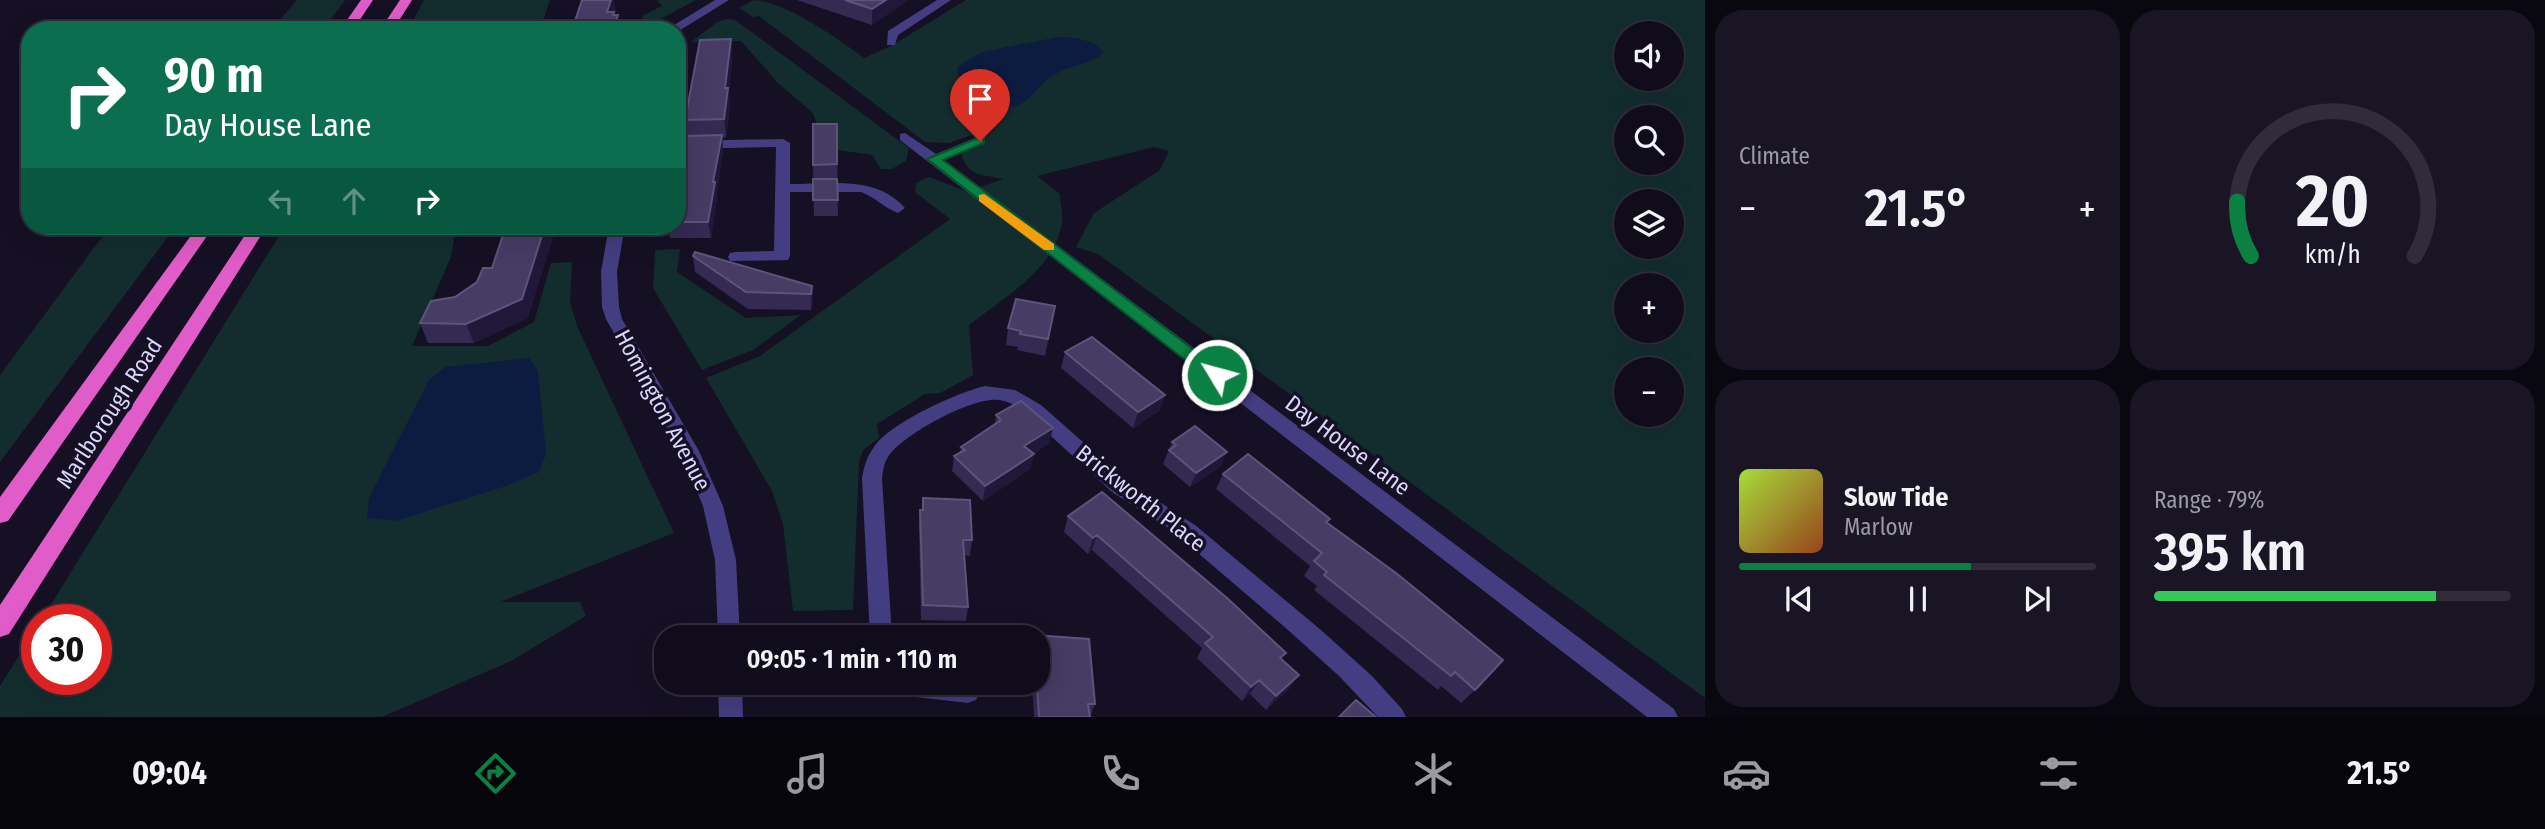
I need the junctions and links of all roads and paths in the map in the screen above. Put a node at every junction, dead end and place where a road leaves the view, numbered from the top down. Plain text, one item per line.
1 (368, 0) edge
2 (406, 0) edge
3 (723, 0) edge
4 (945, 0) edge
5 (353, 21) edge
6 (392, 21) edge
7 (686, 22) edge
8 (891, 42) dead end
9 (905, 137) dead end
10 (980, 141) dead end
11 (686, 145) edge
12 (934, 159) junction
13 (783, 188) junction
14 (898, 208) dead end
15 (200, 235) edge
16 (253, 235) edge
17 (615, 235) edge
18 (736, 257) dead end
19 (0, 514) edge
20 (728, 625) edge
21 (880, 625) edge
22 (0, 626) edge
23 (730, 695) edge
24 (731, 717) edge
25 (1394, 717) edge
26 (1666, 717) edge

1 - 5 highway
2 - 6 highway
3 - 7 street
4 - 8 street
9 - 12 street, Day House Lane
10 - 12 street
11 - 13 street
12 - 26 street, Day House Lane
13 - 14 street
13 - 18 street
15 - 19 highway, Marlborough Road
16 - 22 highway, Marlborough Road
17 - 20 street, Homington Avenue
21 - 25 street, Brickworth Place
23 - 24 street

